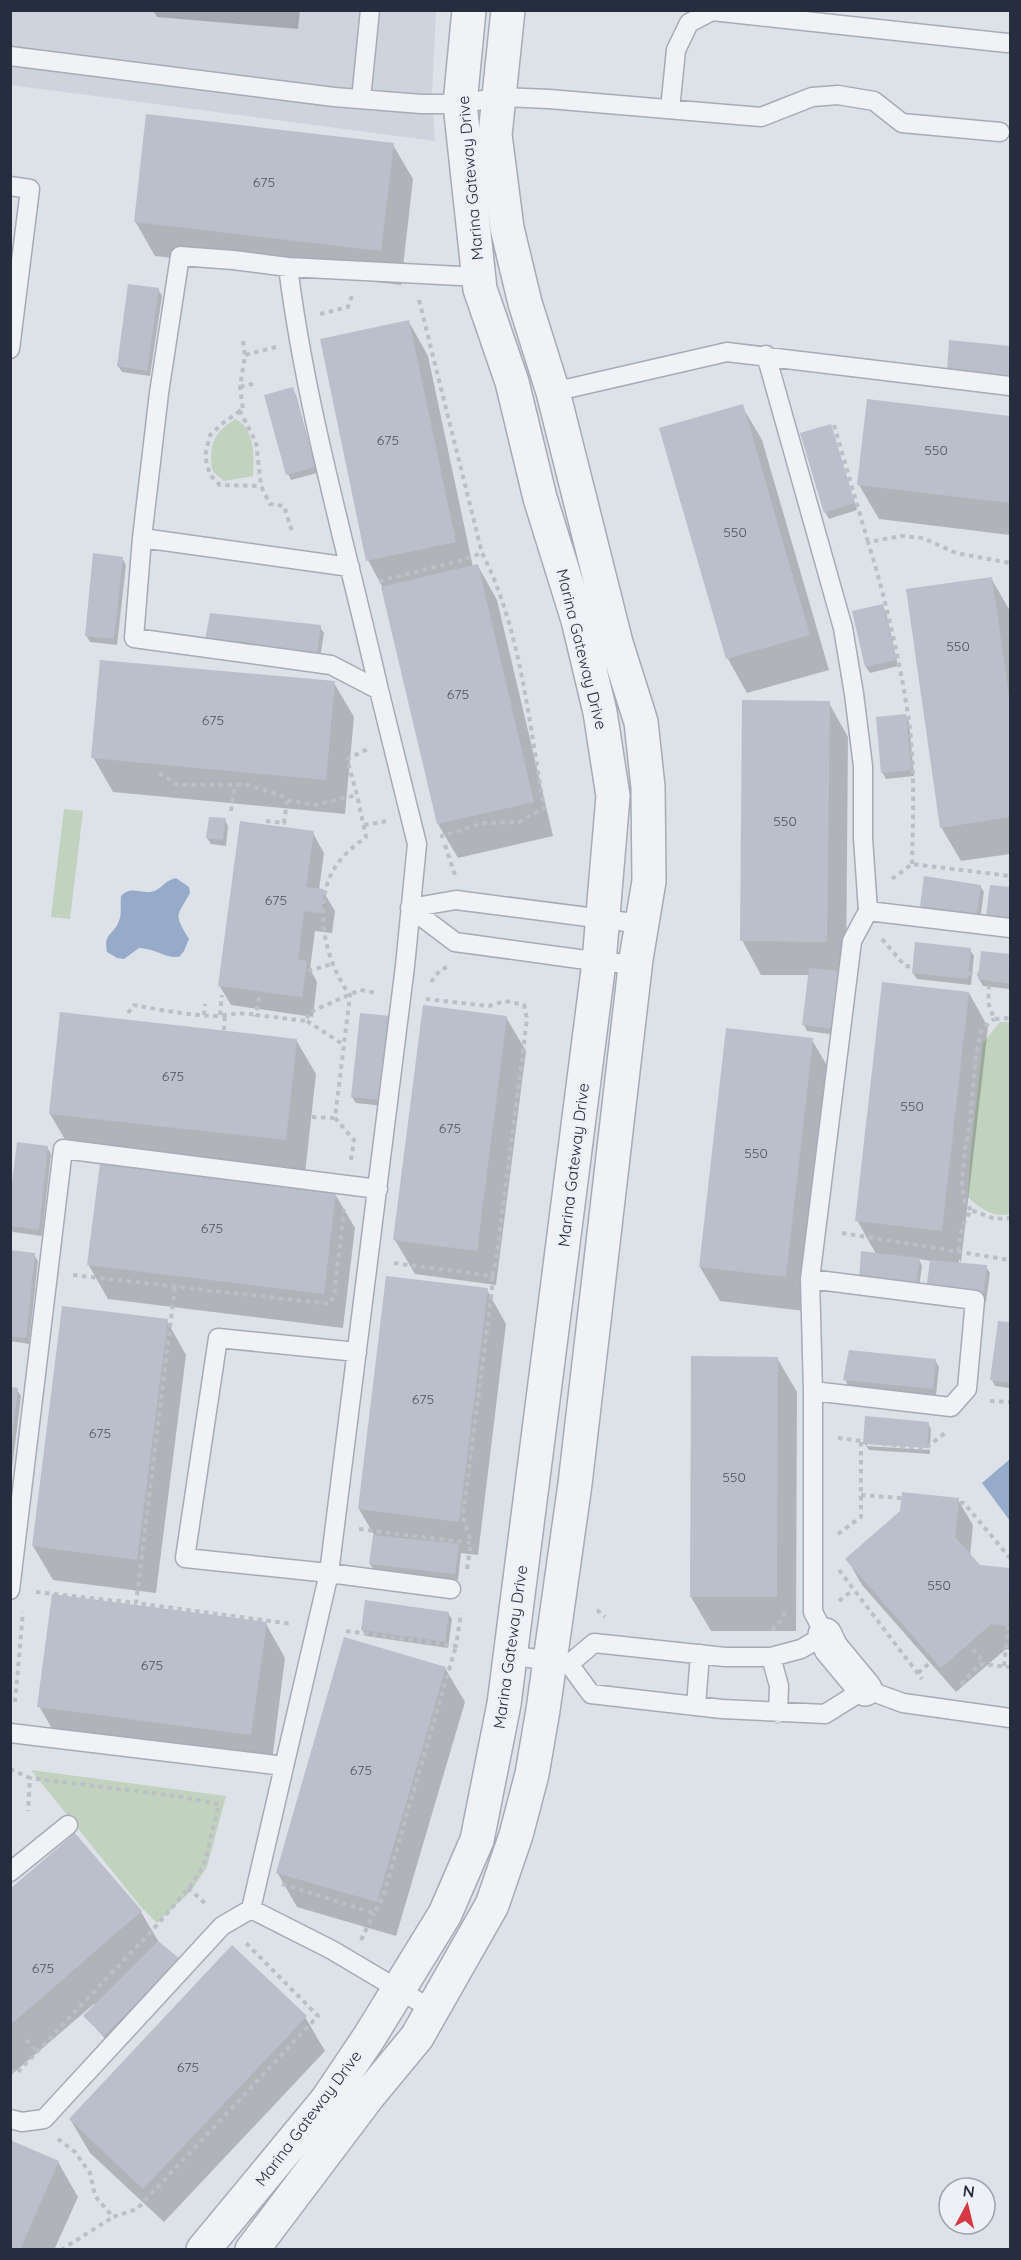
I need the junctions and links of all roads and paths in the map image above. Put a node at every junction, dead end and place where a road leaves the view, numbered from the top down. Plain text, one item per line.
1 (370, 10) edge
2 (469, 10) edge
3 (508, 10) edge
4 (1007, 44) dead end
5 (10, 56) edge
6 (499, 97) junction
7 (361, 99) junction
8 (460, 104) junction
9 (670, 110) junction
10 (1000, 132) dead end
11 (10, 186) edge
12 (288, 267) junction
13 (479, 277) junction
14 (419, 297) dead end
15 (243, 341) dead end
16 (277, 347) dead end
17 (10, 349) edge
18 (245, 355) junction
19 (766, 355) junction
20 (256, 383) dead end
21 (1011, 386) edge
22 (240, 387) junction
23 (554, 392) junction
24 (240, 411) junction
25 (834, 424) dead end
26 (261, 486) junction
27 (303, 532) dead end
28 (142, 538) junction
29 (868, 542) junction
30 (482, 553) junction
31 (1011, 563) edge
32 (350, 567) junction
33 (356, 587) junction
34 (379, 690) junction
35 (374, 746) dead end
36 (159, 773) dead end
37 (235, 784) junction
38 (357, 795) junction
39 (287, 800) junction
40 (231, 811) dead end
41 (266, 821) dead end
42 (912, 864) junction
43 (1011, 876) edge
44 (460, 879) dead end
45 (410, 908) junction
46 (867, 908) junction
47 (603, 918) junction
48 (642, 924) junction
49 (1011, 928) edge
50 (599, 962) junction
51 (332, 964) junction
52 (636, 964) junction
53 (308, 971) dead end
54 (990, 976) junction
55 (1011, 978) edge
56 (222, 994) dead end
57 (350, 995) junction
58 (401, 996) junction
59 (259, 998) dead end
60 (205, 1004) dead end
61 (128, 1013) dead end
62 (204, 1015) junction
63 (223, 1015) junction
64 (256, 1015) junction
65 (1011, 1018) edge
66 (994, 1019) junction
67 (307, 1021) junction
68 (224, 1030) dead end
69 (344, 1045) junction
70 (312, 1117) dead end
71 (335, 1119) junction
72 (347, 1185) junction
73 (378, 1189) junction
74 (971, 1210) junction
75 (1011, 1218) edge
76 (817, 1229) junction
77 (958, 1251) junction
78 (1011, 1260) edge
79 (391, 1263) dead end
80 (65, 1275) dead end
81 (492, 1276) junction
82 (810, 1279) junction
83 (357, 1352) junction
84 (813, 1391) junction
85 (861, 1441) dead end
86 (861, 1495) junction
87 (335, 1526) junction
88 (832, 1538) dead end
89 (471, 1544) junction
90 (1011, 1558) edge
91 (834, 1563) dead end
92 (329, 1573) junction
93 (466, 1578) dead end
94 (451, 1589) dead end
95 (20, 1594) edge
96 (136, 1603) dead end
97 (1011, 1610) edge
98 (461, 1612) dead end
99 (346, 1631) dead end
100 (825, 1635) junction
101 (456, 1646) junction
102 (973, 1649) dead end
103 (510, 1654) junction
104 (700, 1654) junction
105 (771, 1657) junction
106 (932, 1661) dead end
107 (560, 1663) junction
108 (986, 1664) junction
109 (1004, 1666) junction
110 (1011, 1667) edge
111 (918, 1673) junction
112 (927, 1685) dead end
113 (959, 1686) dead end
114 (865, 1689) junction
115 (15, 1702) dead end
116 (696, 1706) junction
117 (778, 1713) junction
118 (1011, 1718) edge
119 (10, 1733) edge
120 (284, 1766) junction
121 (10, 1768) edge
122 (30, 1778) junction
123 (28, 1811) dead end
124 (68, 1826) dead end
125 (10, 1872) edge
126 (282, 1884) dead end
127 (189, 1888) junction
128 (251, 1909) junction
129 (213, 1910) dead end
130 (243, 1940) dead end
131 (398, 1989) junction
132 (433, 2010) junction
133 (26, 2040) dead end
134 (37, 2051) junction
135 (10, 2070) edge
136 (10, 2119) edge
137 (40, 2120) junction
138 (114, 2217) junction
139 (62, 2250) edge
140 (203, 2250) edge
141 (252, 2250) edge

1 - 7 lane
2 - 8 street, Marina Gateway Drive
3 - 6 street, Marina Gateway Drive
4 - 9 lane
5 - 7 lane
6 - 8 lane
6 - 9 lane
6 - 23 street, Marina Gateway Drive
7 - 8 lane
8 - 13 street, Marina Gateway Drive
9 - 10 lane
11 - 17 lane
12 - 13 lane
12 - 28 lane
12 - 32 lane
13 - 47 street, Marina Gateway Drive
14 - 30 path
15 - 18 path
16 - 18 path
18 - 22 path
19 - 21 lane
19 - 23 lane
19 - 46 lane
20 - 22 path
22 - 24 path
23 - 48 street, Marina Gateway Drive
24 - 26 path
24 - 26 path
25 - 29 path
26 - 27 path
28 - 32 lane
28 - 34 lane
29 - 31 path
29 - 42 path
30 - 33 path
30 - 44 path
32 - 33 lane
33 - 34 lane
34 - 45 lane
35 - 38 path
36 - 37 path
37 - 39 path
37 - 40 path
38 - 39 path
38 - 51 path
39 - 41 path
42 - 43 path
42 - 46 path
45 - 47 lane
45 - 50 lane
45 - 58 lane
46 - 49 lane
46 - 54 path
46 - 76 lane
47 - 48 lane
47 - 50 street, Marina Gateway Drive
48 - 52 street, Marina Gateway Drive
50 - 52 lane
50 - 103 street, Marina Gateway Drive
51 - 53 path
51 - 57 path
52 - 107 street, Marina Gateway Drive
54 - 55 path
54 - 66 path
56 - 63 path
57 - 67 path
57 - 69 path
58 - 73 lane
58 - 81 path
59 - 64 path
60 - 62 path
61 - 62 path
62 - 63 path
63 - 64 path
63 - 68 path
64 - 67 path
65 - 66 path
66 - 74 path
67 - 69 path
69 - 71 path
70 - 71 path
71 - 72 path
72 - 73 lane
72 - 80 path
72 - 95 lane
73 - 83 lane
74 - 75 path
74 - 77 path
76 - 77 path
76 - 82 lane
77 - 78 path
79 - 81 path
81 - 89 path
82 - 84 lane
82 - 84 lane
83 - 87 lane
83 - 92 lane
84 - 100 lane
85 - 86 path
86 - 88 path
86 - 90 path
87 - 89 path
87 - 92 lane
89 - 93 path
91 - 111 path
92 - 94 lane
92 - 120 lane
95 - 96 path
95 - 115 path
97 - 109 path
98 - 101 path
99 - 101 path
100 - 105 lane
100 - 114 street
101 - 126 path
102 - 108 path
103 - 107 lane
103 - 131 street, Marina Gateway Drive
104 - 105 lane
104 - 107 lane
104 - 116 lane
105 - 117 lane
106 - 111 path
107 - 116 lane
107 - 132 street, Marina Gateway Drive
108 - 109 path
108 - 113 path
109 - 110 path
111 - 112 path
114 - 117 lane
114 - 118 lane
116 - 117 lane
119 - 120 lane
120 - 128 lane
121 - 122 path
122 - 123 path
122 - 127 path
124 - 125 lane
127 - 129 path
127 - 134 path
128 - 131 lane
128 - 137 lane
130 - 138 path
131 - 132 lane
131 - 140 street, Marina Gateway Drive
132 - 141 street, Marina Gateway Drive
133 - 134 path
134 - 135 path
136 - 137 lane
137 - 138 path
138 - 139 path

